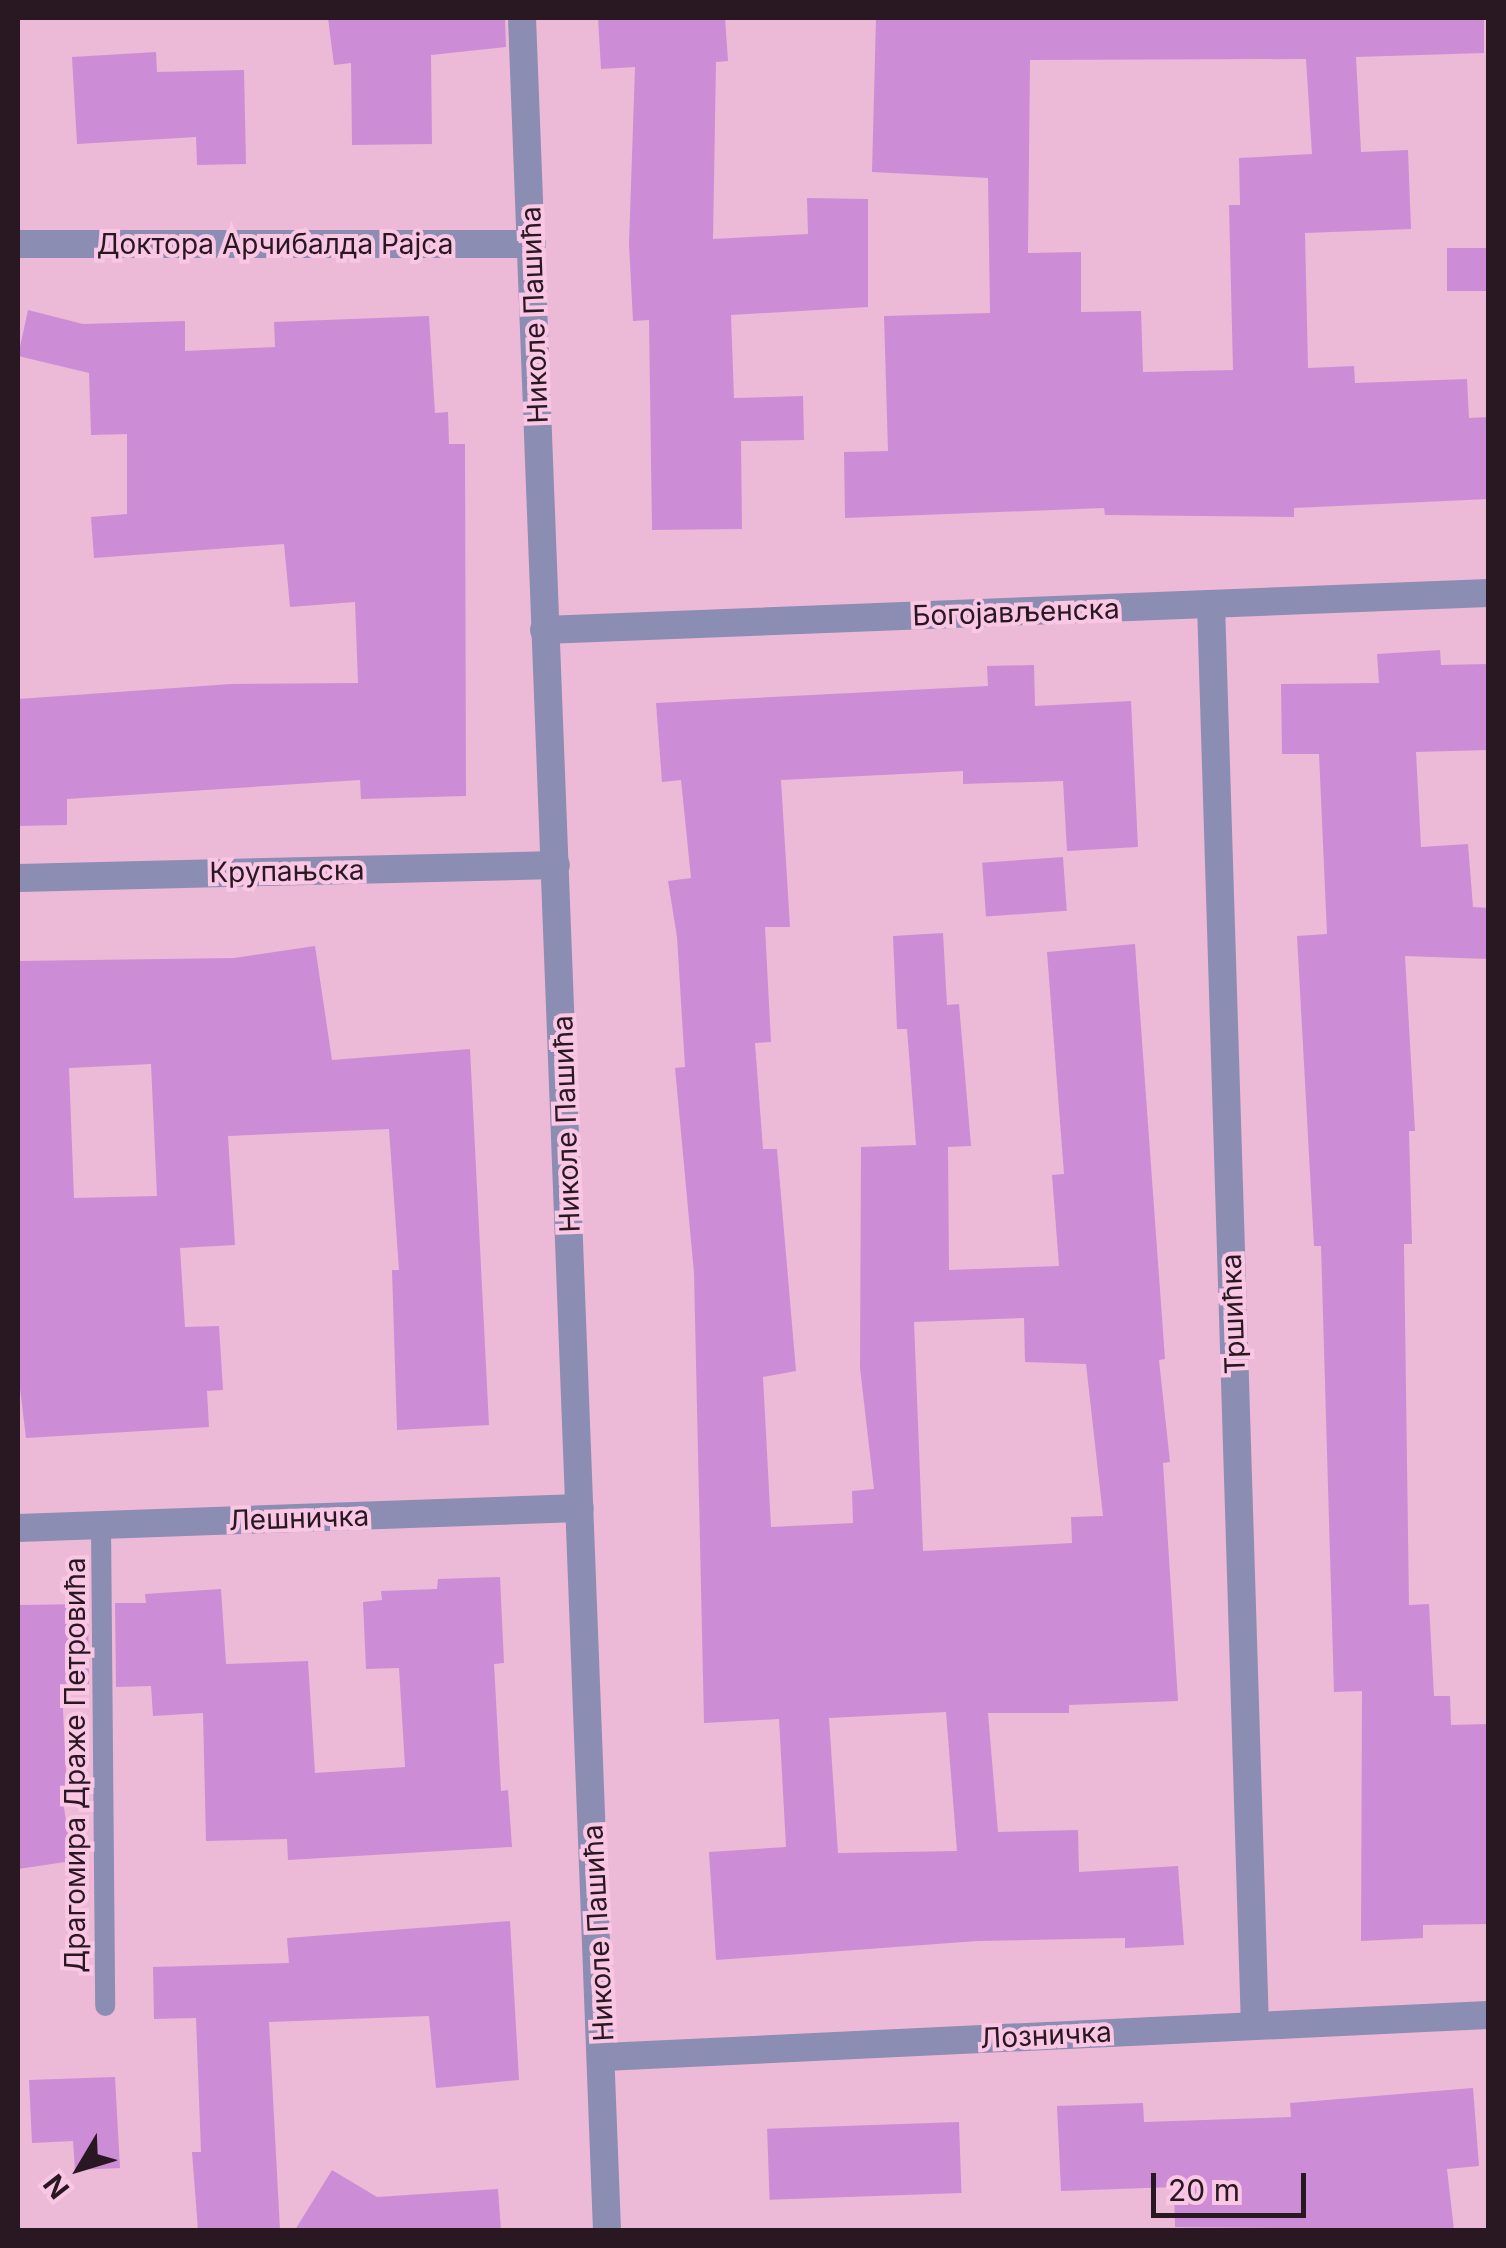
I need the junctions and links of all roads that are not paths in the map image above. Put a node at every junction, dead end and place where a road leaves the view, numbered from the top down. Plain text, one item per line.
1 (522, 18) edge
2 (18, 244) edge
3 (532, 244) junction
4 (1488, 594) edge
5 (1211, 604) junction
6 (544, 630) junction
7 (556, 865) junction
8 (18, 878) edge
9 (580, 1508) junction
10 (101, 1525) junction
11 (18, 1528) edge
12 (105, 2006) dead end
13 (1488, 2015) edge
14 (1255, 2024) junction
15 (604, 2056) junction
16 (607, 2230) edge

1 - 3 street, Николе Пашића
2 - 3 street, Доктора Арчибалда Рајса
3 - 6 street, Николе Пашића
4 - 5 street, Богојављенска
5 - 6 street, Богојављенска
5 - 14 street, Тршићка
6 - 7 street, Николе Пашића
7 - 8 street, Крупањска
7 - 9 street, Николе Пашића
9 - 10 street, Лешничка
9 - 15 street, Николе Пашића
10 - 11 street, Лешничка
10 - 12 lane, Драгомира Драже Петровића
13 - 14 street, Лозничка
14 - 15 street, Лозничка
15 - 16 street, Николе Пашића

